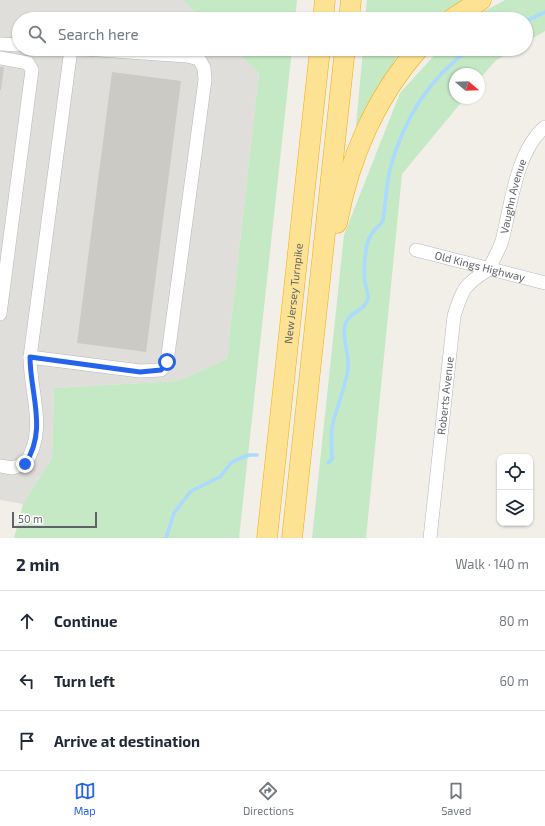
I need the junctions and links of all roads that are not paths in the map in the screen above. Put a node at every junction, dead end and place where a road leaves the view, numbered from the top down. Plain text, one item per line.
1 (312, 0) edge
2 (325, 0) edge
3 (351, 0) edge
4 (481, 0) edge
5 (311, 12) edge
6 (324, 12) edge
7 (350, 12) edge
8 (463, 12) edge
9 (0, 44) edge
10 (12, 45) edge
11 (70, 56) edge
12 (187, 56) edge
13 (307, 56) edge
14 (319, 56) edge
15 (344, 56) edge
16 (412, 56) edge
17 (0, 58) edge
18 (545, 127) edge
19 (416, 250) dead end
20 (489, 269) junction
21 (295, 276) junction
22 (545, 283) edge
23 (2, 290) edge
24 (0, 314) edge
25 (30, 357) junction
26 (308, 386) junction
27 (0, 466) edge
28 (266, 538) edge
29 (292, 538) edge
30 (430, 538) edge

1 - 5 highway
2 - 6 highway
3 - 7 highway
4 - 8 highway
9 - 10 street
11 - 25 street
12 - 25 street
13 - 21 highway
14 - 21 highway, New Jersey Turnpike
15 - 26 highway
16 - 26 highway
17 - 23 street
18 - 20 street, Vaughn Avenue
19 - 20 street, Old Kings Highway
20 - 22 street, Old Kings Highway
20 - 30 street, Roberts Avenue
21 - 28 highway, New Jersey Turnpike
23 - 24 street
25 - 27 street
26 - 29 highway

